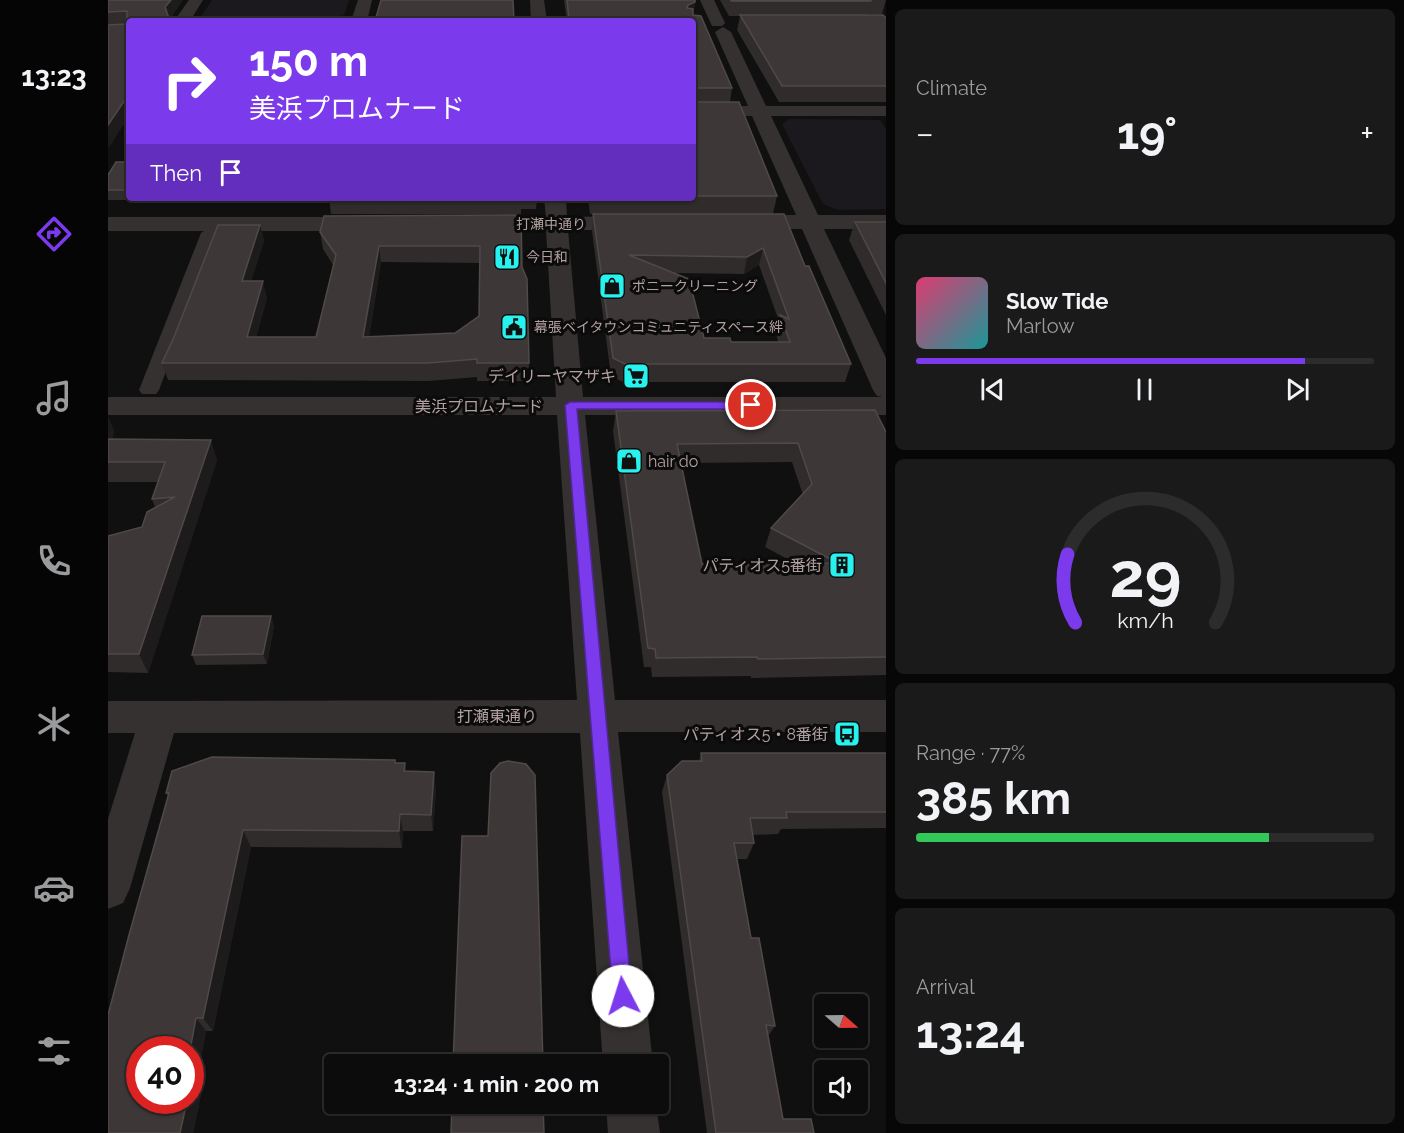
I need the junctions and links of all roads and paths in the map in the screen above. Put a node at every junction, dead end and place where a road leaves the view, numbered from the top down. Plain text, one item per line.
1 (196, 0) edge
2 (365, 0) edge
3 (537, 0) edge
4 (707, 0) edge
5 (184, 18) edge
6 (360, 18) edge
7 (539, 18) edge
8 (696, 111) edge
9 (758, 111) junction
10 (886, 111) edge
11 (556, 211) edge
12 (715, 222) edge
13 (809, 222) junction
14 (886, 222) edge
15 (657, 223) edge
16 (108, 224) edge
17 (388, 224) edge
18 (460, 224) edge
19 (208, 233) dead end
20 (149, 390) dead end
21 (886, 390) edge
22 (570, 405) junction
23 (108, 406) edge
24 (886, 406) edge
25 (599, 716) junction
26 (886, 716) edge
27 (108, 717) edge
28 (159, 718) junction
29 (108, 888) edge
30 (627, 1054) edge
31 (633, 1114) edge
32 (634, 1133) edge

1 - 5 street
2 - 6 street
3 - 7 street
4 - 9 street
8 - 9 street
9 - 10 street
9 - 13 street
11 - 15 street, 打瀬中通り
11 - 18 street, 打瀬中通り
11 - 22 street
12 - 13 street
13 - 14 street
13 - 21 street
16 - 17 street
19 - 20 street
22 - 23 street, 美浜プロムナード
22 - 24 street, 美浜プロムナード
22 - 25 street
25 - 26 street, 打瀬東通り
25 - 28 street, 打瀬東通り
25 - 30 street
27 - 28 street, 打瀬東通り
28 - 29 street
31 - 32 street

